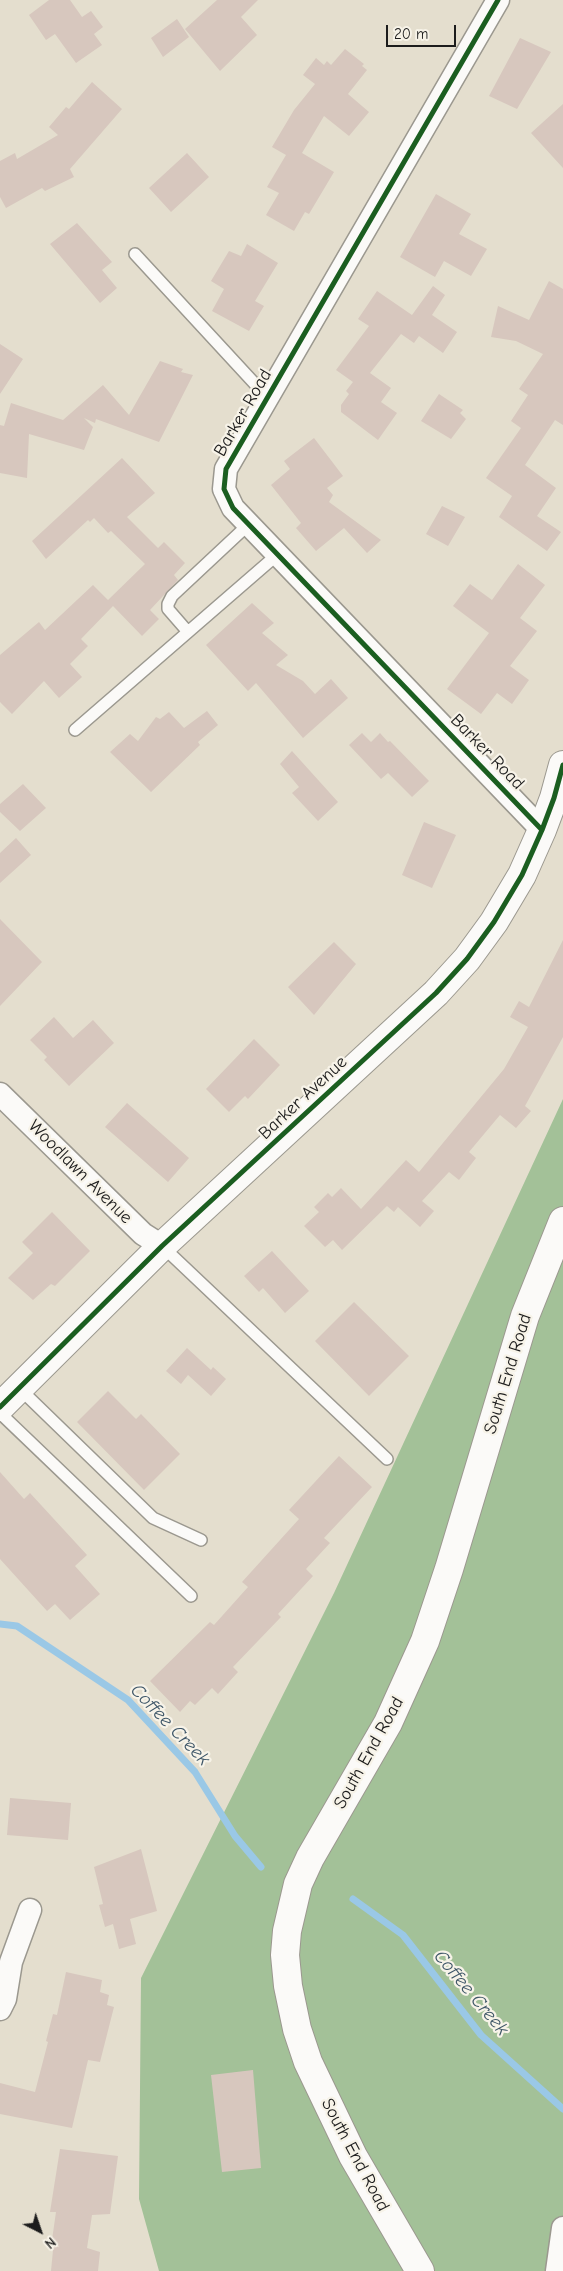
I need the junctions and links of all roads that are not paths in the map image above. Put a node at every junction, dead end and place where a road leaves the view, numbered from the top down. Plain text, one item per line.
1 (498, 0) edge
2 (135, 254) dead end
3 (267, 397) junction
4 (249, 524) junction
5 (278, 554) junction
6 (188, 632) junction
7 (75, 730) dead end
8 (563, 765) edge
9 (542, 830) junction
10 (0, 1094) edge
11 (563, 1221) edge
12 (162, 1246) junction
13 (9, 1398) edge
14 (0, 1413) edge
15 (387, 1459) dead end
16 (201, 1540) dead end
17 (191, 1596) dead end
18 (30, 1910) dead end
19 (0, 2009) edge
20 (563, 2228) edge
21 (420, 2271) edge
22 (557, 2271) edge

1 - 3 street, Barker Road
2 - 3 lane
3 - 4 street, Barker Road
4 - 5 street, Barker Road
4 - 6 lane
5 - 6 lane
5 - 9 street, Barker Road
6 - 7 lane
8 - 9 main road, Barker Avenue
9 - 12 main road, Barker Avenue
10 - 12 street, Woodlawn Avenue
11 - 21 main road, South End Road
12 - 13 main road, Barker Avenue
12 - 15 lane
13 - 16 lane
14 - 17 lane
18 - 19 street
20 - 22 street

